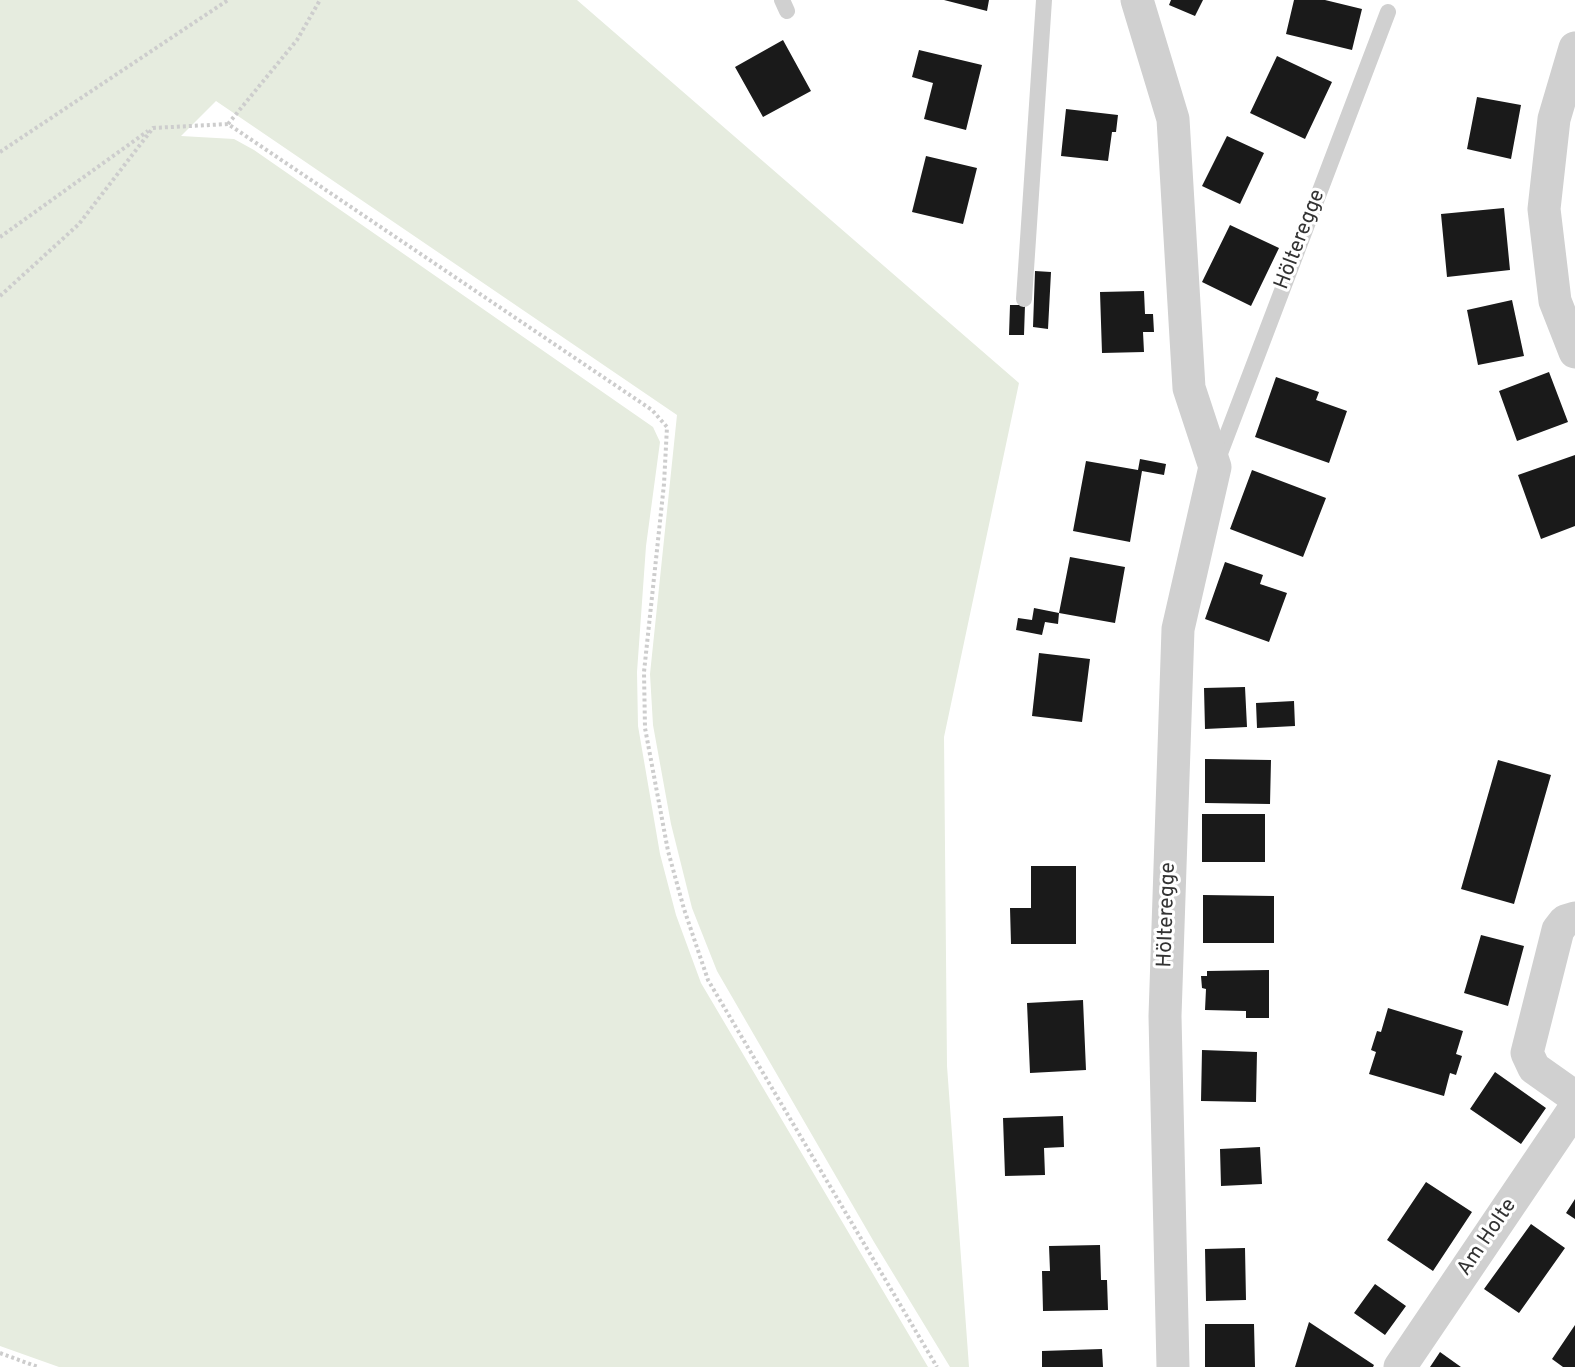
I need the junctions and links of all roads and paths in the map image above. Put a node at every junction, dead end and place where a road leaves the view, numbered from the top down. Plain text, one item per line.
1 (228, 0) edge
2 (320, 0) edge
3 (1044, 0) edge
4 (1137, 0) edge
5 (1388, 12) dead end
6 (1575, 48) edge
7 (228, 124) junction
8 (153, 128) junction
9 (0, 152) edge
10 (0, 237) edge
11 (0, 296) edge
12 (1024, 299) dead end
13 (1575, 352) edge
14 (1215, 467) junction
15 (1575, 918) edge
16 (1575, 1097) edge
17 (1575, 1108) edge
18 (0, 1353) edge
19 (38, 1367) edge
20 (937, 1367) edge
21 (1173, 1367) edge
22 (1400, 1367) edge

1 - 9 path
2 - 7 path
3 - 12 lane
4 - 14 street
5 - 14 lane, Hölteregge
6 - 13 street
7 - 8 path
7 - 20 path
8 - 10 path
8 - 11 path
14 - 21 street, Hölteregge
15 - 16 street
17 - 22 street, Am Holte
18 - 19 path

